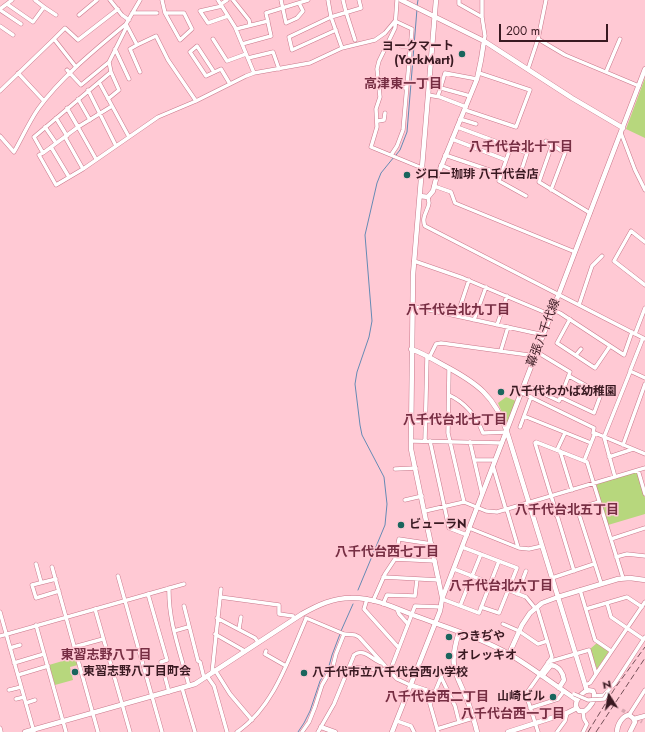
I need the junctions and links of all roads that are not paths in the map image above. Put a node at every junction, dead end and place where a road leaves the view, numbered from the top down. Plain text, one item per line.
1 (12, 0) edge
2 (35, 0) edge
3 (97, 0) edge
4 (110, 0) edge
5 (162, 0) edge
6 (218, 0) edge
7 (227, 0) edge
8 (233, 0) edge
9 (281, 0) edge
10 (308, 0) edge
11 (328, 0) edge
12 (343, 0) edge
13 (359, 0) edge
14 (397, 0) edge
15 (401, 0) edge
16 (436, 0) edge
17 (459, 0) edge
18 (482, 0) edge
19 (546, 0) edge
20 (141, 1) edge
21 (299, 3) junction
22 (7, 4) junction
23 (221, 5) junction
24 (44, 7) junction
25 (284, 8) junction
26 (0, 9) edge
27 (118, 9) junction
28 (346, 12) junction
29 (157, 13) dead end
30 (165, 13) junction
31 (132, 14) junction
32 (56, 15) dead end
33 (79, 15) dead end
34 (228, 16) junction
35 (435, 16) junction
36 (331, 17) junction
37 (482, 17) junction
38 (129, 20) junction
39 (268, 21) junction
40 (395, 21) junction
41 (21, 24) dead end
42 (126, 24) junction
43 (250, 25) junction
44 (0, 26) edge
45 (236, 29) junction
46 (336, 30) junction
47 (13, 35) dead end
48 (54, 39) junction
49 (213, 39) dead end
50 (538, 39) junction
51 (620, 39) dead end
52 (355, 40) dead end
53 (484, 41) junction
54 (242, 44) junction
55 (137, 45) junction
56 (401, 46) dead end
57 (410, 46) junction
58 (342, 48) junction
59 (115, 49) junction
60 (246, 54) junction
61 (248, 58) junction
62 (109, 62) junction
63 (76, 67) junction
64 (278, 69) junction
65 (528, 69) junction
66 (645, 69) edge
67 (66, 70) dead end
68 (111, 72) junction
69 (140, 72) dead end
70 (214, 72) junction
71 (606, 72) junction
72 (70, 73) junction
73 (254, 73) junction
74 (479, 73) junction
75 (18, 74) junction
76 (129, 79) dead end
77 (477, 79) junction
78 (99, 82) junction
79 (230, 84) junction
80 (378, 85) junction
81 (639, 86) junction
82 (406, 88) junction
83 (441, 88) junction
84 (88, 90) junction
85 (0, 91) edge
86 (428, 95) junction
87 (438, 96) junction
88 (470, 96) junction
89 (78, 99) junction
90 (108, 99) junction
91 (44, 101) junction
92 (196, 101) junction
93 (112, 106) junction
94 (67, 108) junction
95 (465, 108) junction
96 (385, 113) dead end
97 (100, 114) junction
98 (56, 118) junction
99 (460, 119) junction
100 (90, 120) junction
101 (378, 121) junction
102 (476, 124) dead end
103 (45, 127) junction
104 (78, 127) junction
105 (457, 127) junction
106 (623, 128) junction
107 (621, 133) junction
108 (0, 136) edge
109 (66, 136) junction
110 (129, 137) junction
111 (452, 140) junction
112 (546, 141) dead end
113 (56, 143) junction
114 (552, 145) junction
115 (116, 146) junction
116 (511, 146) junction
117 (51, 147) junction
118 (43, 153) junction
119 (392, 155) junction
120 (445, 155) junction
121 (96, 159) junction
122 (506, 160) junction
123 (441, 165) junction
124 (422, 168) junction
125 (83, 169) junction
126 (503, 169) junction
127 (492, 171) dead end
128 (464, 175) dead end
129 (69, 177) junction
130 (434, 186) junction
131 (551, 190) junction
132 (645, 190) edge
133 (420, 196) junction
134 (526, 196) dead end
135 (428, 197) junction
136 (590, 213) junction
137 (645, 242) edge
138 (575, 252) junction
139 (602, 256) dead end
140 (414, 261) junction
141 (469, 280) junction
142 (645, 285) edge
143 (486, 287) junction
144 (559, 294) junction
145 (507, 296) junction
146 (578, 305) junction
147 (411, 306) junction
148 (645, 308) edge
149 (552, 312) junction
150 (457, 316) junction
151 (474, 320) junction
152 (570, 320) junction
153 (497, 325) junction
154 (508, 327) junction
155 (634, 333) junction
156 (544, 335) junction
157 (644, 339) edge
158 (610, 346) junction
159 (412, 349) junction
160 (581, 349) dead end
161 (501, 350) junction
162 (536, 354) junction
163 (576, 355) junction
164 (428, 357) junction
165 (449, 368) junction
166 (630, 372) junction
167 (569, 376) junction
168 (645, 378) edge
169 (645, 384) edge
170 (525, 385) junction
171 (522, 393) junction
172 (448, 395) junction
173 (531, 397) junction
174 (560, 398) junction
175 (524, 416) junction
176 (411, 421) junction
177 (426, 421) junction
178 (448, 421) junction
179 (477, 421) junction
180 (520, 427) dead end
181 (507, 432) junction
182 (565, 433) junction
183 (594, 433) junction
184 (604, 437) junction
185 (411, 441) junction
186 (428, 441) junction
187 (450, 442) junction
188 (470, 442) junction
189 (502, 443) junction
190 (591, 443) junction
191 (623, 445) junction
192 (645, 448) edge
193 (633, 449) junction
194 (559, 451) junction
195 (644, 454) edge
196 (609, 457) junction
197 (474, 460) junction
198 (495, 460) junction
199 (584, 461) junction
200 (493, 466) junction
201 (416, 468) junction
202 (645, 468) edge
203 (395, 469) dead end
204 (638, 470) junction
205 (615, 477) junction
206 (593, 483) junction
207 (644, 488) edge
208 (572, 490) junction
209 (645, 494) edge
210 (482, 495) junction
211 (422, 496) junction
212 (551, 496) junction
213 (405, 500) dead end
214 (464, 502) junction
215 (599, 502) junction
216 (529, 503) junction
217 (445, 506) junction
218 (477, 507) junction
219 (577, 508) junction
220 (506, 510) junction
221 (425, 511) junction
222 (556, 515) junction
223 (469, 528) junction
224 (645, 528) edge
225 (466, 535) junction
226 (611, 539) junction
227 (432, 544) junction
228 (542, 546) junction
229 (462, 547) junction
230 (518, 547) junction
231 (480, 554) junction
232 (645, 556) edge
233 (616, 557) junction
234 (395, 559) junction
235 (435, 561) junction
236 (498, 561) junction
237 (36, 564) dead end
238 (594, 564) junction
239 (52, 567) dead end
240 (454, 569) junction
241 (526, 571) dead end
242 (574, 571) junction
243 (118, 576) dead end
244 (472, 576) junction
245 (383, 577) junction
246 (552, 578) junction
247 (623, 578) junction
248 (56, 579) junction
249 (417, 579) junction
250 (439, 580) junction
251 (645, 580) edge
252 (41, 582) junction
253 (490, 583) junction
254 (600, 583) junction
255 (184, 584) dead end
256 (169, 588) junction
257 (221, 589) dead end
258 (508, 590) junction
259 (580, 590) junction
260 (59, 591) junction
261 (148, 594) junction
262 (517, 594) junction
263 (558, 597) junction
264 (220, 598) junction
265 (367, 599) junction
266 (442, 599) junction
267 (373, 600) junction
268 (125, 601) junction
269 (645, 602) edge
270 (607, 603) junction
271 (383, 604) junction
272 (184, 606) dead end
273 (460, 606) junction
274 (642, 606) junction
275 (441, 607) junction
276 (481, 607) junction
277 (536, 608) junction
278 (95, 609) junction
279 (397, 609) junction
280 (586, 609) junction
281 (0, 612) edge
282 (302, 614) junction
283 (412, 614) junction
284 (66, 617) junction
285 (241, 617) dead end
286 (217, 618) junction
287 (294, 619) junction
288 (306, 619) junction
289 (435, 623) junction
290 (408, 624) junction
291 (503, 624) dead end
292 (36, 626) junction
293 (188, 627) junction
294 (627, 628) junction
295 (239, 630) junction
296 (174, 631) junction
297 (519, 631) junction
298 (459, 632) junction
299 (6, 634) junction
300 (216, 634) junction
301 (342, 634) junction
302 (0, 636) edge
303 (644, 638) edge
304 (104, 639) junction
305 (547, 641) junction
306 (258, 642) junction
307 (20, 645) dead end
308 (74, 647) junction
309 (398, 647) junction
310 (10, 648) junction
311 (266, 651) dead end
312 (611, 651) junction
313 (244, 652) junction
314 (44, 654) junction
315 (510, 654) junction
316 (575, 654) junction
317 (548, 662) junction
318 (14, 663) junction
319 (383, 664) junction
320 (48, 666) junction
321 (286, 666) junction
322 (349, 667) junction
323 (454, 668) junction
324 (388, 669) junction
325 (213, 671) junction
326 (596, 674) junction
327 (18, 675) junction
328 (541, 675) junction
329 (206, 677) junction
330 (441, 677) junction
331 (410, 685) junction
332 (585, 685) junction
333 (190, 686) junction
334 (21, 687) junction
335 (182, 688) junction
336 (559, 688) junction
337 (9, 690) dead end
338 (426, 690) junction
339 (645, 690) edge
340 (564, 691) junction
341 (587, 691) junction
342 (169, 692) junction
343 (434, 693) junction
344 (608, 693) dead end
345 (574, 694) dead end
346 (152, 696) junction
347 (595, 696) junction
348 (24, 697) junction
349 (16, 699) dead end
350 (35, 700) dead end
351 (577, 700) junction
352 (26, 703) junction
353 (430, 704) junction
354 (122, 705) junction
355 (530, 708) junction
356 (577, 708) junction
357 (583, 711) junction
358 (93, 713) junction
359 (567, 713) junction
360 (629, 715) junction
361 (645, 716) edge
362 (473, 718) junction
363 (634, 719) junction
364 (252, 720) junction
365 (397, 721) junction
366 (63, 722) junction
367 (459, 722) junction
368 (535, 724) junction
369 (321, 727) junction
370 (0, 728) edge
371 (437, 730) edge
372 (33, 731) edge
373 (629, 731) edge
374 (1, 732) edge
375 (25, 732) edge
376 (66, 732) edge
377 (98, 732) edge
378 (130, 732) edge
379 (162, 732) edge
380 (195, 732) edge
381 (228, 732) edge
382 (236, 732) edge
383 (302, 732) edge
384 (318, 732) edge
385 (335, 732) edge
386 (392, 732) edge
387 (414, 732) edge
388 (477, 732) edge
389 (508, 732) edge
390 (538, 732) edge
391 (558, 732) edge
392 (583, 732) edge
393 (617, 732) edge

1 - 22 street
2 - 24 street
3 - 33 street
4 - 27 street
5 - 30 street
6 - 23 street
7 - 23 street
8 - 43 street
9 - 25 street
10 - 21 street
11 - 36 street
12 - 28 street
13 - 28 street
14 - 40 street
15 - 35 street
16 - 35 street
17 - 37 street
18 - 37 street
19 - 50 street
20 - 31 street
21 - 25 street
21 - 25 street
22 - 24 street
22 - 26 street
23 - 34 street
23 - 34 street
24 - 32 street
25 - 39 street
26 - 41 street
27 - 38 street
27 - 48 street
28 - 36 street
28 - 52 street
29 - 31 street
30 - 30 street
31 - 38 street
34 - 45 street
35 - 53 street
35 - 86 street
36 - 46 street
36 - 46 street
37 - 53 street
38 - 42 street
39 - 43 street
39 - 54 street
40 - 57 street
40 - 58 street
40 - 80 street
42 - 55 street
42 - 59 street
42 - 63 street
43 - 45 street
44 - 47 street
45 - 54 street
46 - 58 street
48 - 63 street
48 - 75 street
49 - 60 street
50 - 65 street
50 - 71 street
51 - 71 street
53 - 65 street
53 - 74 street
54 - 60 street
55 - 69 street
55 - 92 street
56 - 57 street
57 - 82 street
58 - 64 street
59 - 62 street
59 - 76 street
60 - 61 street
61 - 64 street
61 - 73 street
62 - 68 street
62 - 72 street
63 - 72 street
64 - 73 street
65 - 106 street
66 - 81 street, 幕張八千代線
67 - 72 street
68 - 78 street
68 - 90 street
70 - 70 street
70 - 79 street
71 - 81 street
72 - 91 street
73 - 79 street
74 - 77 street
74 - 95 street
75 - 85 street
75 - 91 street
77 - 83 street
77 - 88 street
78 - 84 street
78 - 90 street
79 - 92 street
80 - 82 street
80 - 101 street
81 - 106 street, 幕張八千代線
82 - 119 street
83 - 87 street
83 - 88 street
84 - 89 street
84 - 97 street
86 - 87 street
86 - 124 street
87 - 95 street
88 - 95 street
89 - 94 street
89 - 100 street
90 - 93 street
91 - 108 street
92 - 110 street
93 - 97 street
93 - 110 street
94 - 98 street
94 - 104 street
95 - 99 street
96 - 101 street
97 - 100 street
97 - 115 street
98 - 103 street
98 - 109 street
99 - 102 street
99 - 105 street
100 - 104 street
101 - 119 street
103 - 113 street
103 - 118 street
104 - 109 street
104 - 121 street
105 - 111 street
105 - 116 street
106 - 107 street, 幕張八千代線
107 - 132 street
107 - 136 street, 幕張八千代線
109 - 113 street
109 - 125 street
110 - 115 street
111 - 120 street
111 - 122 street
112 - 114 street
113 - 117 street
114 - 131 street
114 - 131 street
115 - 121 street
116 - 122 street
116 - 126 street
117 - 118 street
117 - 129 street
118 - 129 street
119 - 124 street
120 - 123 street
120 - 127 street
121 - 125 street
122 - 126 street
123 - 128 street
123 - 130 street
124 - 133 street
125 - 129 street
126 - 134 street
130 - 135 street
130 - 138 street
131 - 136 street
133 - 135 street
133 - 140 street
135 - 144 street
136 - 138 street, 幕張八千代線
137 - 142 street
138 - 144 street, 幕張八千代線
139 - 146 street
140 - 141 street
140 - 147 street
141 - 143 street
141 - 150 street
143 - 145 street
143 - 151 street
144 - 146 street
144 - 149 street, 幕張八千代線
145 - 149 street
145 - 153 street
146 - 155 street
147 - 150 street
147 - 159 street
148 - 155 street
149 - 152 street
149 - 156 street, 幕張八千代線
150 - 151 street
151 - 153 street
152 - 158 street
152 - 163 street
153 - 154 street
154 - 156 street
154 - 161 street
155 - 157 street
155 - 158 street
156 - 162 street, 幕張八千代線
157 - 166 street
158 - 163 street
159 - 164 street
159 - 176 street
160 - 163 street
161 - 162 street
161 - 164 street
162 - 167 street
162 - 170 street, 幕張八千代線
164 - 165 street
164 - 177 street
165 - 172 street
165 - 181 street
166 - 168 street
166 - 184 street
167 - 174 street
167 - 174 street
169 - 191 street
170 - 171 street, 幕張八千代線
170 - 174 street
171 - 173 street
171 - 181 street, 幕張八千代線
172 - 178 street
172 - 179 street
173 - 175 street
173 - 183 street
175 - 180 street
175 - 182 street
176 - 177 street
176 - 185 street
177 - 178 street
177 - 186 street
178 - 179 street
178 - 187 street
179 - 181 street
181 - 189 street, 幕張八千代線
181 - 216 street
182 - 190 street
182 - 194 street
183 - 184 street
183 - 190 street
184 - 191 street
184 - 196 street
185 - 186 street
185 - 201 street
186 - 187 street
186 - 217 street
187 - 188 street
187 - 214 street
188 - 189 street
188 - 197 street
189 - 198 street, 幕張八千代線
190 - 199 street
191 - 193 street
192 - 195 street
193 - 195 street
193 - 196 street
194 - 199 street
194 - 208 street
194 - 212 street
196 - 205 street
197 - 198 street
197 - 210 street
198 - 200 street, 幕張八千代線
199 - 206 street
200 - 210 street, 幕張八千代線
200 - 220 street
201 - 203 street
201 - 211 street
202 - 204 street
204 - 205 street
204 - 207 street
205 - 206 street
206 - 208 street
206 - 215 street
207 - 209 street
208 - 212 street
210 - 218 street, 幕張八千代線
211 - 213 street
211 - 221 street
212 - 216 street
212 - 222 street
214 - 217 street
214 - 218 street
215 - 219 street
215 - 226 street
216 - 220 street
216 - 228 street
217 - 221 street
217 - 225 street
218 - 220 street
218 - 223 street, 幕張八千代線
219 - 222 street
219 - 238 street
220 - 230 street
221 - 227 street
222 - 242 street
223 - 225 street, 幕張八千代線
223 - 230 street
224 - 226 street
225 - 229 street, 幕張八千代線
226 - 233 street
227 - 234 street
227 - 235 street
228 - 230 street
228 - 246 street
229 - 231 street
229 - 240 street, 幕張八千代線
231 - 236 street
231 - 244 street
232 - 233 street
233 - 247 street
234 - 235 street
234 - 245 street
235 - 250 street
236 - 253 street
236 - 258 street
237 - 252 street
238 - 242 street
238 - 254 street
239 - 248 street
240 - 244 street
240 - 266 street, 幕張八千代線
241 - 262 street
242 - 246 street
243 - 268 street
244 - 253 street
244 - 273 street
245 - 249 street
245 - 267 street
246 - 263 street
247 - 251 street
247 - 254 street
248 - 252 street
248 - 260 street
249 - 250 street
249 - 271 street
250 - 266 street
252 - 260 street
253 - 258 street
253 - 276 street
254 - 259 street
255 - 256 street
256 - 261 street
256 - 296 street
257 - 264 street
258 - 262 street
258 - 276 street
259 - 263 street
259 - 280 street
260 - 284 street
261 - 268 street
261 - 342 street
262 - 277 street
263 - 277 street
263 - 316 street
264 - 286 street
264 - 287 street
265 - 267 street
265 - 282 street
265 - 309 street
266 - 273 street
266 - 275 street, 幕張八千代線
267 - 271 street
268 - 278 street
268 - 346 street
269 - 274 street
270 - 274 street
270 - 280 street
270 - 294 street
271 - 279 street
272 - 293 street
273 - 276 street
274 - 294 street
275 - 283 street
275 - 289 street, 幕張八千代線
277 - 297 street
277 - 305 street
278 - 284 street
278 - 304 street
279 - 283 street
279 - 290 street
280 - 312 street
281 - 299 street
282 - 287 street
282 - 288 street
283 - 289 street
283 - 290 street
284 - 292 street
284 - 308 street
285 - 295 street
286 - 295 street
286 - 300 street
287 - 306 street
288 - 301 street
288 - 321 street
289 - 298 street
289 - 331 street, 幕張八千代線
290 - 309 street
291 - 297 street
292 - 299 street
292 - 314 street
293 - 296 street
293 - 329 street
294 - 303 street
294 - 312 street
295 - 306 street
296 - 333 street
297 - 305 street
297 - 315 street
298 - 315 street
298 - 323 street
299 - 302 street
299 - 310 street
300 - 313 street
300 - 325 street
301 - 319 street
301 - 383 street
303 - 347 street
304 - 308 street
304 - 354 street
305 - 317 street
306 - 313 street
307 - 310 street
308 - 358 street
309 - 324 street
310 - 318 street
311 - 321 street
312 - 326 street
313 - 325 street
314 - 318 street
314 - 320 street
315 - 328 street
316 - 317 street
316 - 326 street
316 - 332 street
317 - 328 street
318 - 327 street
319 - 322 street
319 - 324 street
320 - 327 street
320 - 366 street
321 - 364 street
322 - 324 street
322 - 369 street
323 - 330 street
323 - 362 street
324 - 331 street
325 - 329 street
325 - 364 street
326 - 332 street
327 - 334 street
328 - 336 street
328 - 336 street
328 - 355 street
329 - 333 street
329 - 381 street
330 - 343 street
330 - 367 street
331 - 338 street
331 - 365 street, 幕張八千代線
332 - 341 street
333 - 335 street
334 - 337 street
334 - 348 street
335 - 342 street
335 - 380 street
336 - 340 street
338 - 343 street
338 - 353 street
339 - 360 street
340 - 351 street
340 - 355 street
341 - 347 street
341 - 351 street
342 - 346 street
343 - 353 street
344 - 345 street, bridge
346 - 354 street
346 - 379 street
347 - 357 street
348 - 349 street
348 - 352 street
350 - 352 street
351 - 356 street
352 - 372 street
353 - 371 street
354 - 358 street
354 - 378 street
355 - 368 street
356 - 357 street
356 - 359 street
357 - 392 street
358 - 366 street
358 - 377 street
359 - 368 street
359 - 391 street
360 - 363 street
360 - 393 street
361 - 363 street
362 - 367 street
362 - 388 street
363 - 373 street
364 - 382 street
365 - 386 street, 幕張八千代線
365 - 387 street
366 - 372 street
366 - 376 street
367 - 371 street
368 - 389 street
368 - 390 street
369 - 384 street
369 - 385 street
370 - 374 street
372 - 375 street

